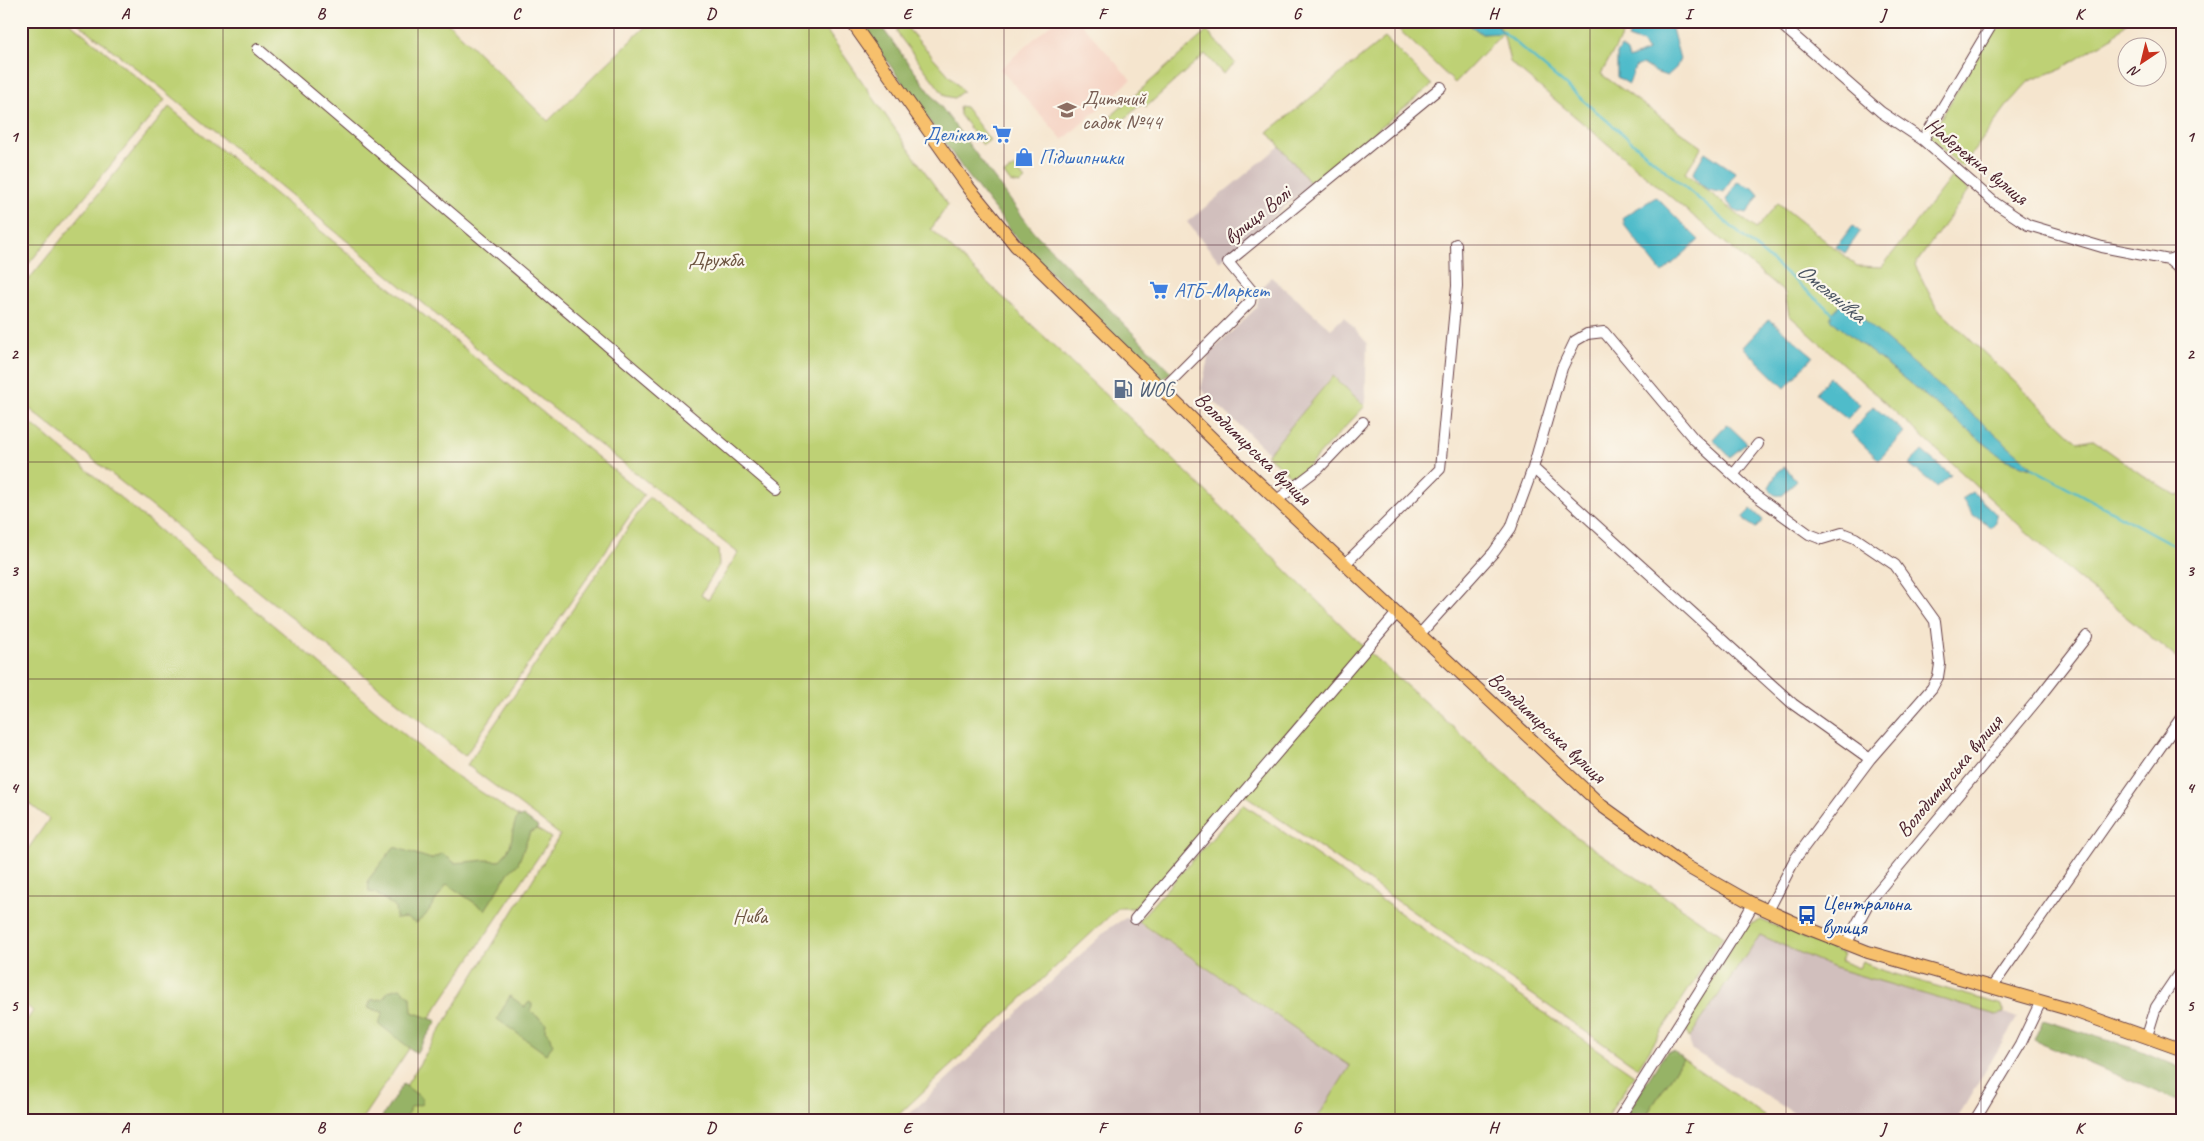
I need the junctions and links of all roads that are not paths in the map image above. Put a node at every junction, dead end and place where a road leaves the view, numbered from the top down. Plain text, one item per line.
1 (851, 21) edge
2 (1777, 21) edge
3 (1994, 21) edge
4 (258, 49) dead end
5 (1441, 87) dead end
6 (1923, 140) junction
7 (1456, 244) dead end
8 (2183, 255) edge
9 (2168, 260) junction
10 (2183, 272) edge
11 (1163, 390) junction
12 (1363, 422) dead end
13 (1758, 444) dead end
14 (1533, 468) junction
15 (1733, 475) junction
16 (776, 489) dead end
17 (1277, 500) junction
18 (1345, 564) junction
19 (1397, 613) junction
20 (1420, 634) junction
21 (2087, 636) dead end
22 (2183, 715) edge
23 (1870, 759) junction
24 (1753, 904) junction
25 (1768, 911) junction
26 (1135, 919) dead end
27 (1846, 944) junction
28 (2183, 967) edge
29 (1992, 987) junction
30 (2041, 1001) junction
31 (2147, 1036) junction
32 (2183, 1050) edge
33 (1618, 1120) edge
34 (1975, 1120) edge

1 - 11 main road, Володимирська вулиця
2 - 6 street, Набережна вулиця
3 - 6 street
4 - 16 street
5 - 11 street, вулиця Волі
6 - 9 street, Набережна вулиця
7 - 18 street
8 - 9 street
9 - 10 street, Набережна вулиця
11 - 17 main road, Володимирська вулиця
12 - 17 street
13 - 15 street
14 - 15 street
14 - 20 street
14 - 23 street
15 - 23 street
17 - 18 main road, Володимирська вулиця
18 - 19 main road, Володимирська вулиця
19 - 20 main road, Володимирська вулиця
19 - 26 street
20 - 24 main road, Володимирська вулиця
21 - 27 street, Володимирська вулиця
22 - 29 street
23 - 25 street
24 - 25 main road, Володимирська вулиця
24 - 33 street
25 - 27 main road, Володимирська вулиця
27 - 29 main road, Володимирська вулиця
28 - 31 street
29 - 30 main road, Володимирська вулиця
30 - 31 main road, Володимирська вулиця
30 - 34 street
31 - 32 main road, Володимирська вулиця

